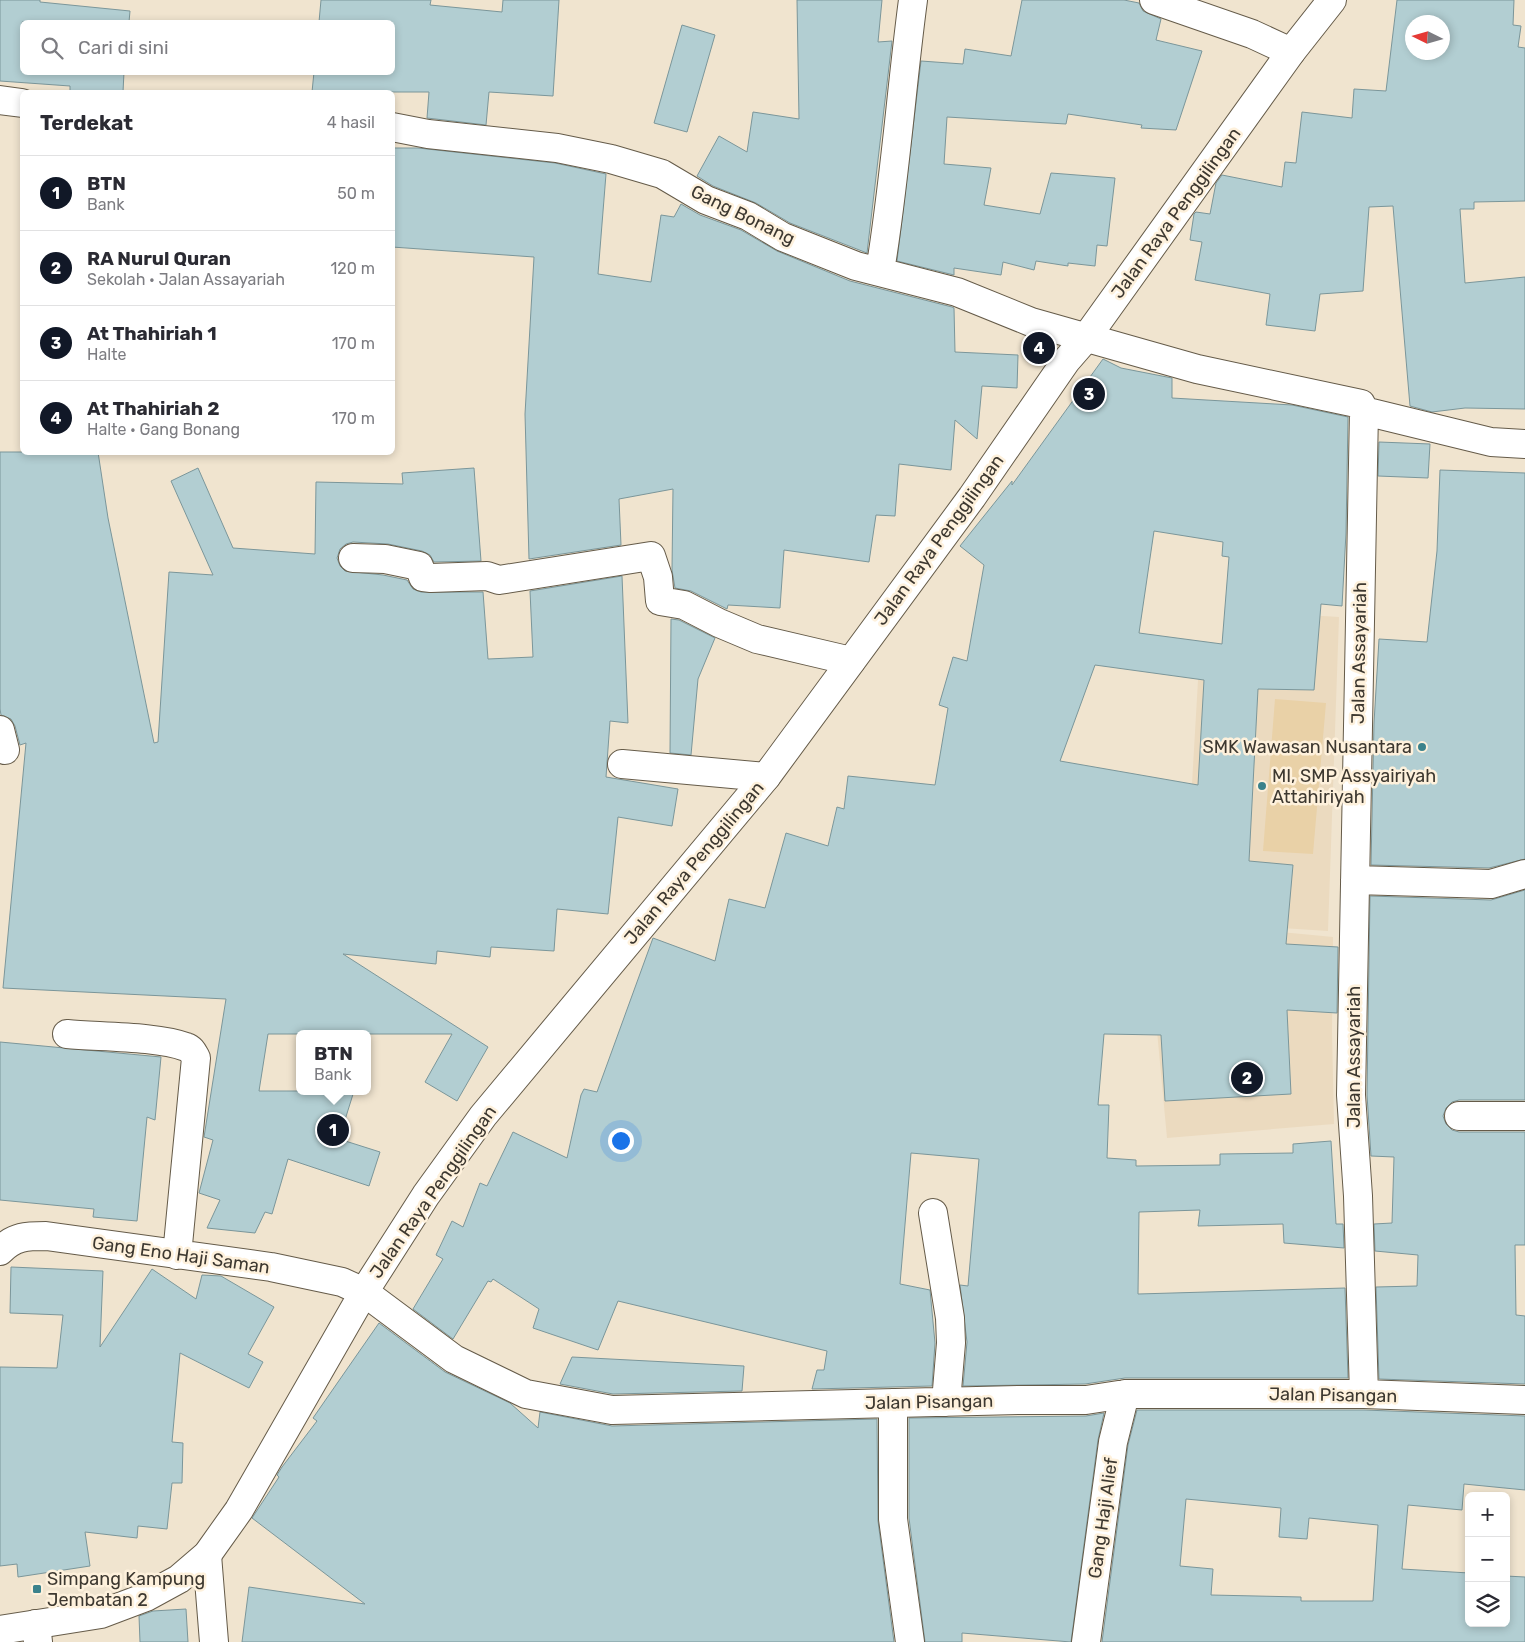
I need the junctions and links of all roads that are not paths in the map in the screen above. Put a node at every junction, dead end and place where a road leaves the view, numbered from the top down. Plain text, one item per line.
1 (913, 0) edge
2 (1154, 0) edge
3 (1332, 0) edge
4 (1291, 52) junction
5 (0, 100) edge
6 (20, 103) edge
7 (395, 128) edge
8 (880, 271) junction
9 (1086, 338) junction
10 (1364, 411) junction
11 (1525, 444) edge
12 (353, 558) dead end
13 (851, 661) junction
14 (622, 764) dead end
15 (766, 777) junction
16 (1525, 874) edge
17 (1355, 880) junction
18 (66, 1034) dead end
19 (1459, 1116) dead end
20 (1525, 1116) edge
21 (933, 1213) dead end
22 (0, 1250) edge
23 (177, 1255) junction
24 (364, 1292) junction
25 (1125, 1394) junction
26 (1364, 1394) junction
27 (1525, 1400) edge
28 (946, 1402) junction
29 (893, 1403) junction
30 (207, 1556) junction
31 (0, 1630) edge
32 (37, 1633) edge
33 (214, 1642) edge
34 (910, 1642) edge
35 (1086, 1642) edge

1 - 8 street
2 - 4 street
3 - 4 street, Jalan Raya Penggilingan
4 - 9 street, Jalan Raya Penggilingan
5 - 6 street
7 - 8 street, Gang Bonang
8 - 9 street, Gang Bonang
9 - 10 street
9 - 13 street, Jalan Raya Penggilingan
10 - 11 street
10 - 17 street, Jalan Assayariah
12 - 13 street
13 - 15 street, Jalan Raya Penggilingan
14 - 15 street
15 - 24 street, Jalan Raya Penggilingan
16 - 17 street
17 - 26 street, Jalan Assayariah
18 - 23 street
19 - 20 street
21 - 28 street
22 - 23 street, Gang Eno Haji Saman
23 - 24 street, Gang Eno Haji Saman
24 - 29 street, Jalan Pisangan
24 - 30 street, Jalan Raya Penggilingan
25 - 26 street, Jalan Pisangan
25 - 28 street, Jalan Pisangan
25 - 35 street, Gang Haji Alief
26 - 27 street, Jalan Pisangan
28 - 29 street, Jalan Pisangan
29 - 34 street
30 - 32 street, Jalan Raya Penggilingan
30 - 33 street
31 - 32 street, Jalan Raya Penggilingan

